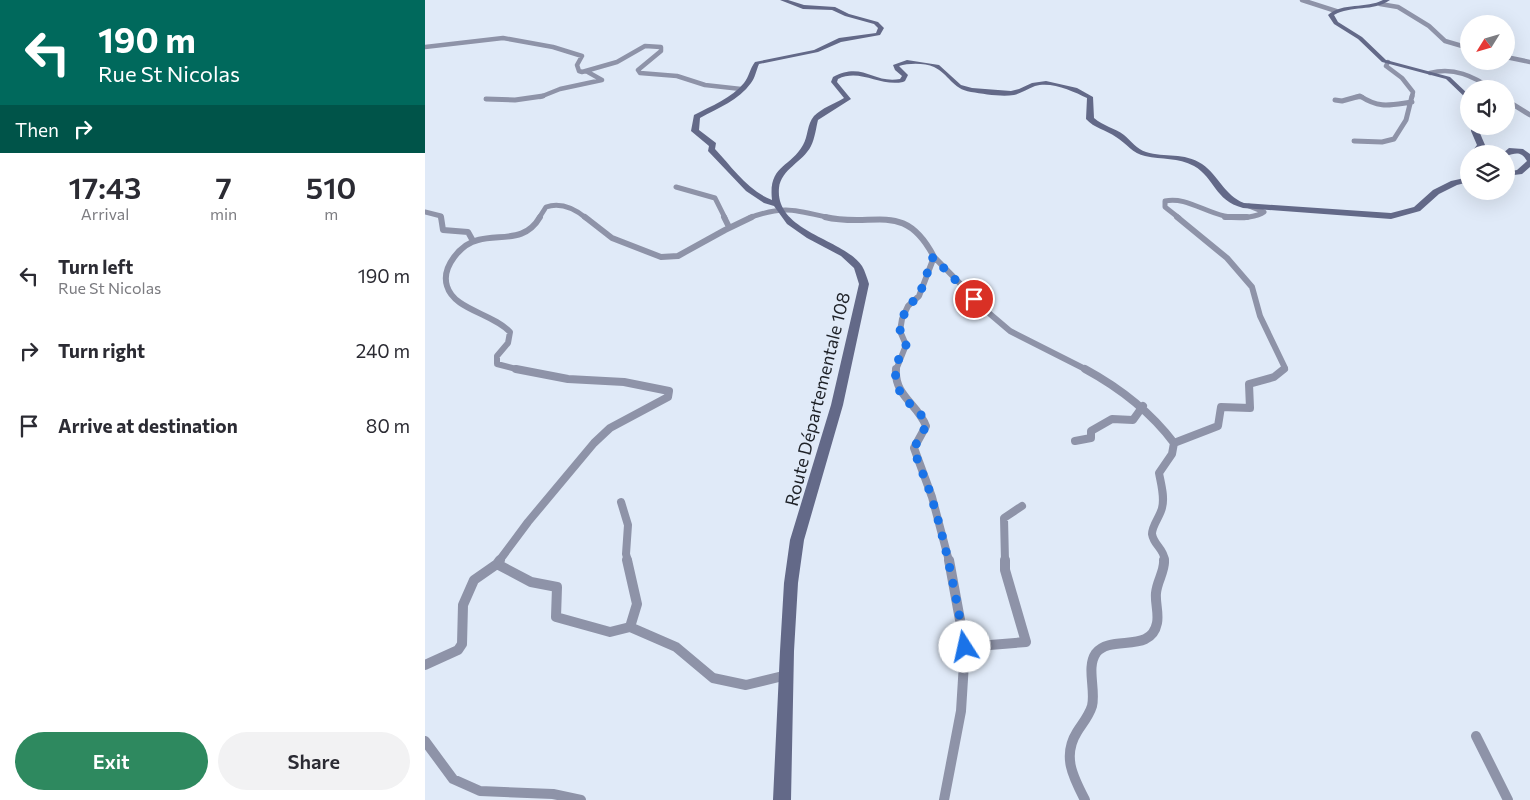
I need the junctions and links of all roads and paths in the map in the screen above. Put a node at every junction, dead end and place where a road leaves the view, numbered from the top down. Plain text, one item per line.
1 (783, 0) edge
2 (1302, 0) edge
3 (1387, 0) edge
4 (1380, 4) junction
5 (1337, 11) junction
6 (1460, 45) edge
7 (425, 47) edge
8 (1515, 59) edge
9 (1388, 62) junction
10 (1530, 62) edge
11 (586, 71) junction
12 (1430, 73) junction
13 (1478, 80) edge
14 (741, 89) junction
15 (1460, 90) edge
16 (486, 100) dead end
17 (1335, 100) dead end
18 (1412, 102) junction
19 (1515, 106) edge
20 (1530, 115) edge
21 (1354, 141) dead end
22 (1515, 150) edge
23 (1530, 162) edge
24 (1515, 173) edge
25 (1460, 181) edge
26 (676, 187) dead end
27 (1247, 205) junction
28 (780, 207) junction
29 (425, 212) edge
30 (729, 227) junction
31 (473, 241) junction
32 (933, 257) junction
33 (1143, 406) junction
34 (1075, 441) dead end
35 (1174, 443) junction
36 (621, 502) dead end
37 (1021, 506) dead end
38 (497, 564) junction
39 (630, 627) junction
40 (965, 647) junction
41 (425, 665) edge
42 (787, 675) junction
43 (1476, 736) dead end
44 (425, 741) edge
45 (581, 800) edge
46 (782, 800) edge
47 (944, 800) edge
48 (1085, 800) edge
49 (1508, 800) edge

1 - 14 main road
2 - 5 street
3 - 4 main road
4 - 5 main road
4 - 6 street
5 - 9 main road
7 - 11 street
8 - 10 street
9 - 12 main road
9 - 18 street
11 - 14 street
11 - 16 street
12 - 13 street
12 - 15 main road
14 - 28 main road
17 - 18 street
18 - 21 street
19 - 20 street
22 - 23 main road
23 - 24 main road
25 - 27 main road
26 - 30 street
27 - 28 main road
27 - 35 street
28 - 30 street
28 - 32 street
28 - 42 main road, Route Départementale 108
29 - 31 street
30 - 31 street
31 - 38 street
32 - 33 street
32 - 40 street
33 - 34 street
33 - 35 street
35 - 48 street
36 - 39 street
37 - 40 street
38 - 39 street
38 - 41 street
39 - 42 street
40 - 47 street
42 - 46 main road, Route Départementale 108
43 - 49 street
44 - 45 street

